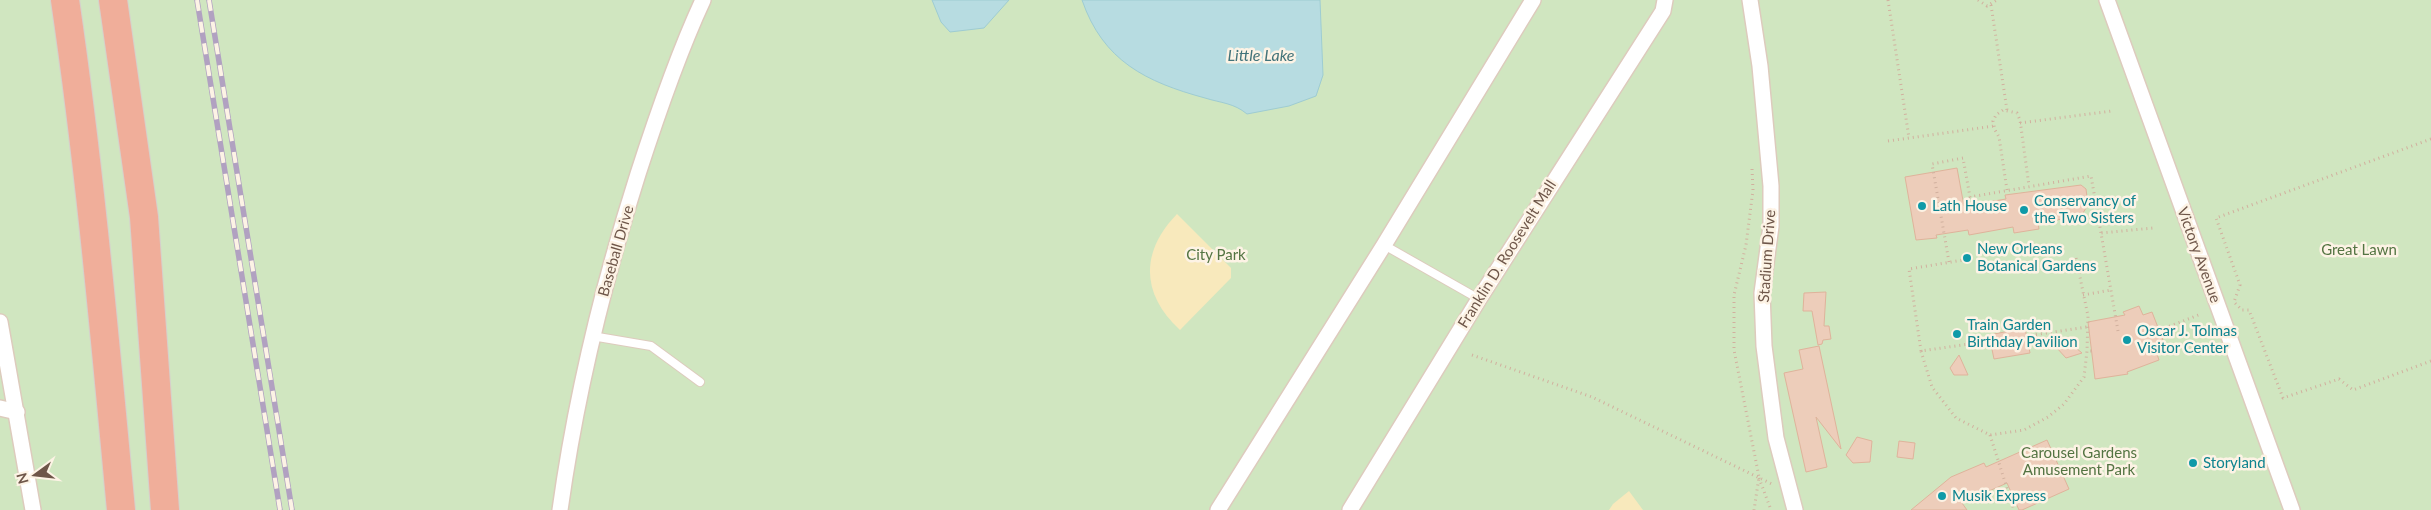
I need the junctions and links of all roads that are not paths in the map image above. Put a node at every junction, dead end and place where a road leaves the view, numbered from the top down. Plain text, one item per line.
1 (65, 0) edge
2 (113, 0) edge
3 (703, 0) edge
4 (1534, 0) edge
5 (1665, 0) edge
6 (1750, 0) edge
7 (2106, 0) edge
8 (1384, 245) junction
9 (1478, 299) junction
10 (0, 322) edge
11 (592, 336) junction
12 (700, 382) dead end
13 (0, 408) edge
14 (17, 412) junction
15 (33, 510) edge
16 (121, 510) edge
17 (165, 510) edge
18 (560, 510) edge
19 (1218, 510) edge
20 (1350, 510) edge
21 (1795, 510) edge
22 (2292, 510) edge

1 - 16 highway
2 - 17 highway
3 - 11 street, Baseball Drive
4 - 8 street
5 - 9 street, Franklin D. Roosevelt Mall
6 - 21 street, Stadium Drive
7 - 22 street, Victory Avenue
8 - 9 lane
8 - 19 street
9 - 20 street, Franklin D. Roosevelt Mall
10 - 14 street
11 - 12 lane
11 - 18 street, Baseball Drive
13 - 14 street
14 - 15 street

